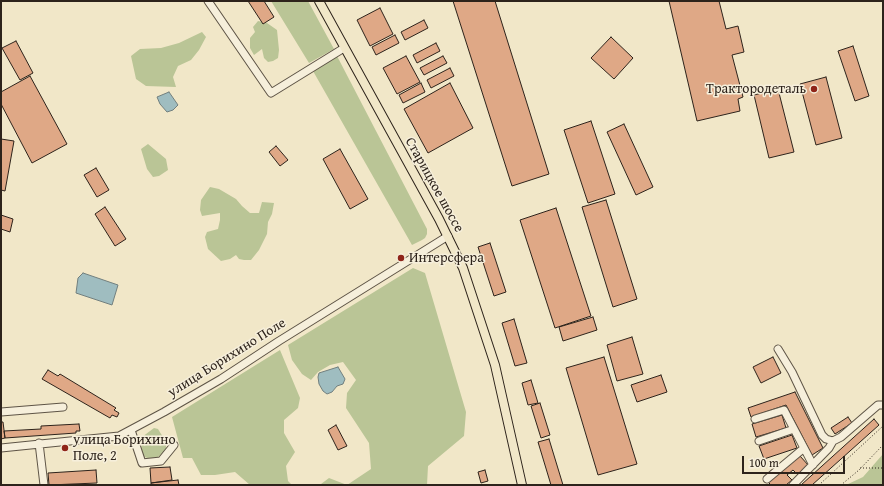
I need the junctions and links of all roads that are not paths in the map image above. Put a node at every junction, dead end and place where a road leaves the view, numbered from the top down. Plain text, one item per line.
1 (208, 1) edge
2 (319, 1) edge
3 (344, 48) junction
4 (448, 236) junction
5 (778, 349) dead end
6 (883, 405) edge
7 (62, 407) dead end
8 (1, 412) edge
9 (755, 419) dead end
10 (794, 429) junction
11 (131, 430) junction
12 (759, 441) dead end
13 (833, 441) junction
14 (40, 443) junction
15 (174, 445) dead end
16 (1, 448) edge
17 (804, 448) junction
18 (813, 465) junction
19 (767, 479) dead end
20 (44, 485) edge
21 (522, 485) edge
22 (793, 485) edge

1 - 3 street
2 - 3 main road, Старицкое шоссе
3 - 4 main road, Старицкое шоссе
4 - 11 street, улица Борихино Поле
4 - 21 main road, Старицкое шоссе
5 - 13 street
6 - 13 street
7 - 8 street
9 - 10 street
10 - 12 street
10 - 17 street
11 - 14 street, улица Борихино Поле
11 - 15 street
13 - 18 street
14 - 16 street, улица Борихино Поле
14 - 20 street
17 - 18 street
17 - 19 street
18 - 22 street

